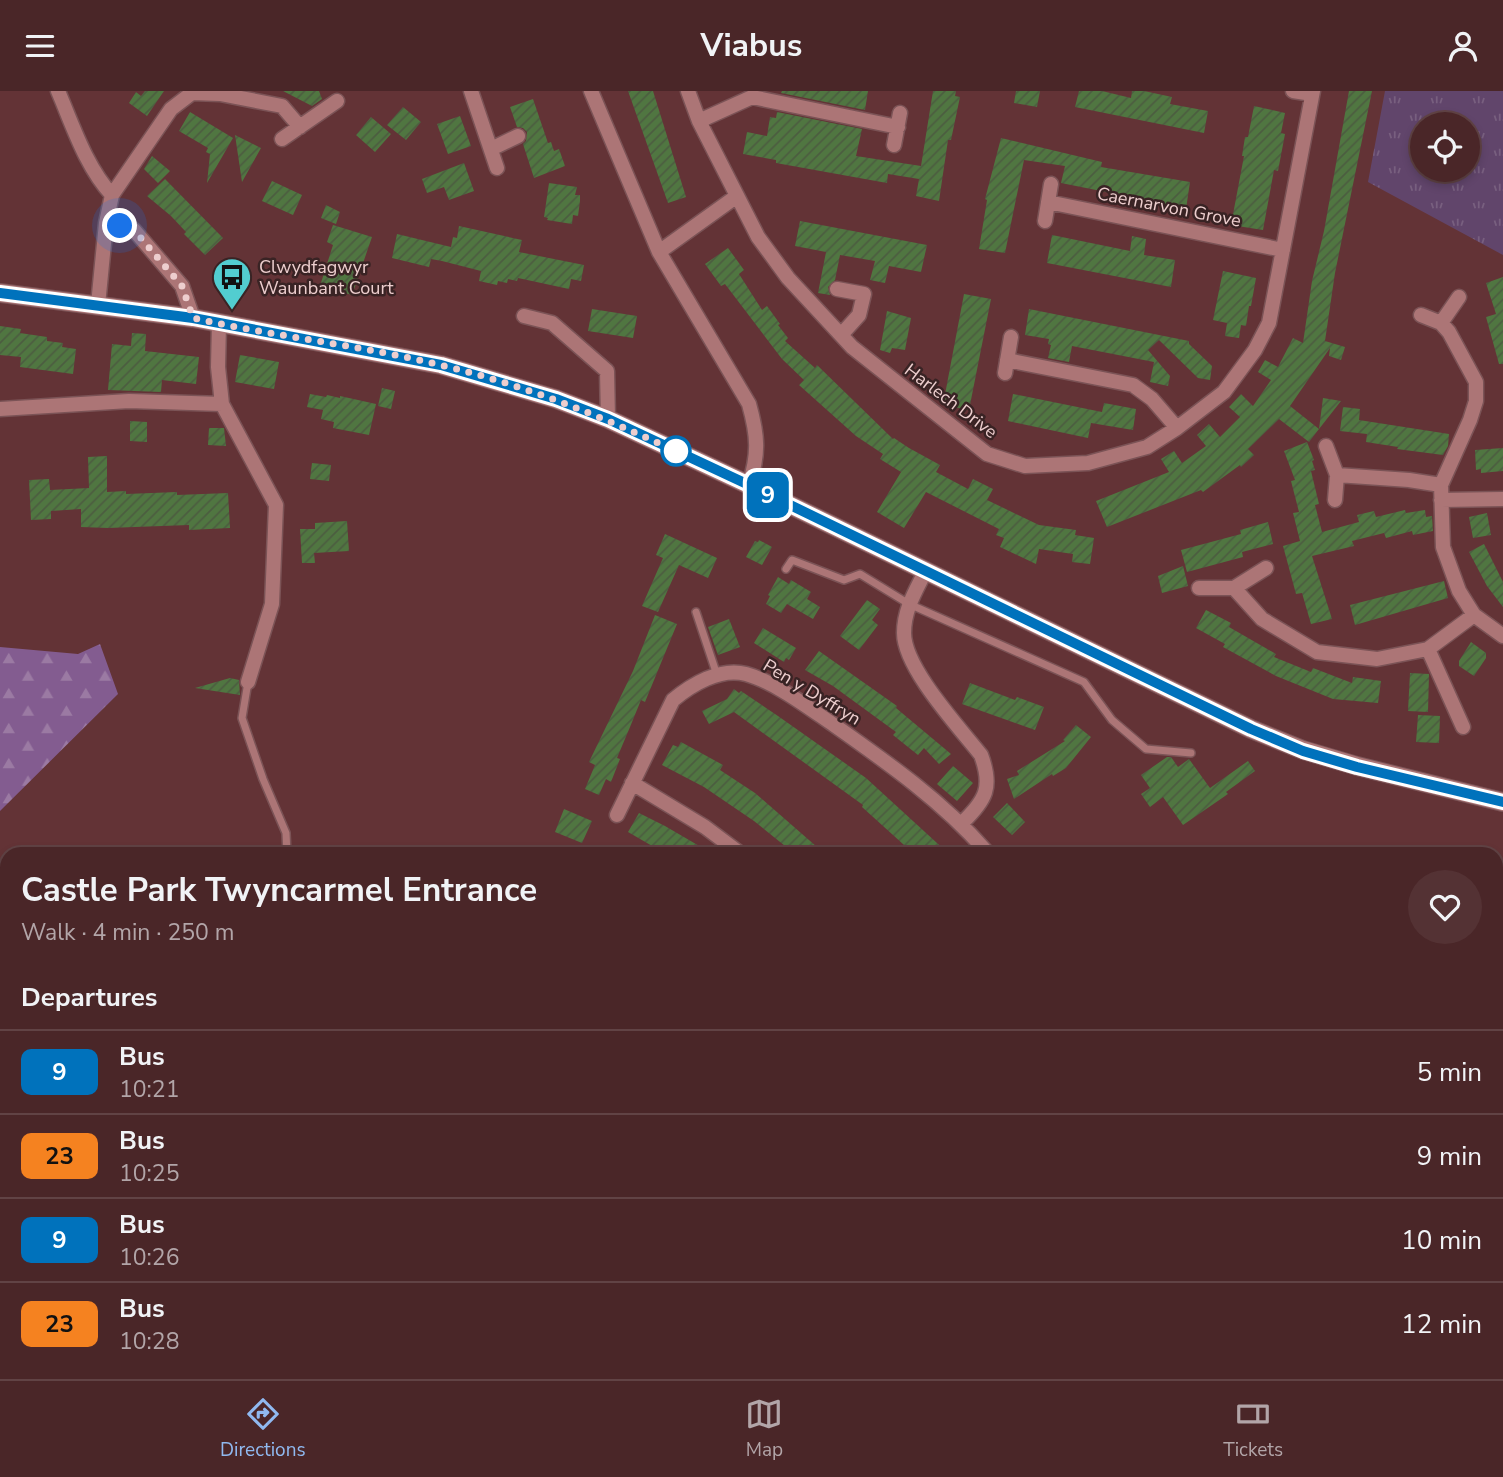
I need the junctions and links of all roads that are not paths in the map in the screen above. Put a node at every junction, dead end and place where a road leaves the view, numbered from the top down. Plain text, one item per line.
1 (58, 91) edge
2 (471, 91) edge
3 (591, 91) edge
4 (688, 91) edge
5 (1293, 91) edge
6 (1312, 93) edge
7 (337, 101) dead end
8 (699, 121) junction
9 (300, 127) junction
10 (518, 136) dead end
11 (282, 139) dead end
12 (894, 145) dead end
13 (491, 149) junction
14 (498, 168) dead end
15 (1051, 184) dead end
16 (112, 195) junction
17 (737, 196) junction
18 (1048, 202) junction
19 (1045, 221) dead end
20 (106, 223) junction
21 (1283, 250) junction
22 (659, 252) junction
23 (837, 289) dead end
24 (0, 293) edge
25 (1459, 297) dead end
26 (98, 305) junction
27 (1421, 315) dead end
28 (524, 316) dead end
29 (193, 318) junction
30 (1441, 323) junction
31 (219, 324) junction
32 (841, 335) junction
33 (1011, 337) dead end
34 (222, 404) junction
35 (0, 409) edge
36 (608, 419) junction
37 (1177, 428) junction
38 (1326, 446) dead end
39 (1337, 475) junction
40 (749, 485) junction
41 (1441, 493) junction
42 (1503, 499) edge
43 (1335, 500) dead end
44 (1266, 568) dead end
45 (786, 569) dead end
46 (925, 572) junction
47 (1199, 588) dead end
48 (1234, 588) junction
49 (909, 604) junction
50 (696, 612) dead end
51 (1474, 614) junction
52 (1503, 636) edge
53 (1428, 649) junction
54 (718, 676) junction
55 (248, 682) joint
56 (1463, 727) dead end
57 (1191, 753) dead end
58 (632, 783) junction
59 (1503, 802) edge
60 (617, 815) dead end
61 (962, 823) junction
62 (287, 847) edge
63 (732, 847) edge
64 (983, 847) edge

1 - 16 street
2 - 13 street
3 - 22 street
4 - 8 street, Harlech Drive
5 - 6 street
6 - 21 street, Harlech Drive
7 - 9 street
8 - 12 street
8 - 17 street, Harlech Drive
9 - 11 street
9 - 16 street
10 - 13 street
13 - 14 street
15 - 18 street
16 - 20 street
17 - 22 street
17 - 32 street, Harlech Drive
18 - 19 street
18 - 21 street, Caernarvon Grove
20 - 26 street
20 - 29 street
21 - 37 street, Harlech Drive
22 - 40 street
23 - 32 street
24 - 26 street
25 - 30 street
26 - 29 street
27 - 30 street
28 - 36 street
29 - 31 street
30 - 41 street
31 - 34 street
31 - 36 street
32 - 37 street, Harlech Drive
33 - 37 street
34 - 35 street
34 - 55 street
36 - 40 street
38 - 39 street
39 - 41 street
39 - 43 street
40 - 46 street
41 - 42 street
41 - 51 street
44 - 48 street
45 - 49 lane
46 - 49 street
46 - 59 street
47 - 48 street
48 - 53 street
49 - 57 lane
49 - 61 street
50 - 54 lane
51 - 52 street
51 - 53 street
53 - 56 street
54 - 58 street, Pen y Dyffryn
54 - 61 street, Pen y Dyffryn
55 - 62 lane
58 - 60 street, Pen y Dyffryn
58 - 63 street
61 - 64 street, Pen y Dyffryn

